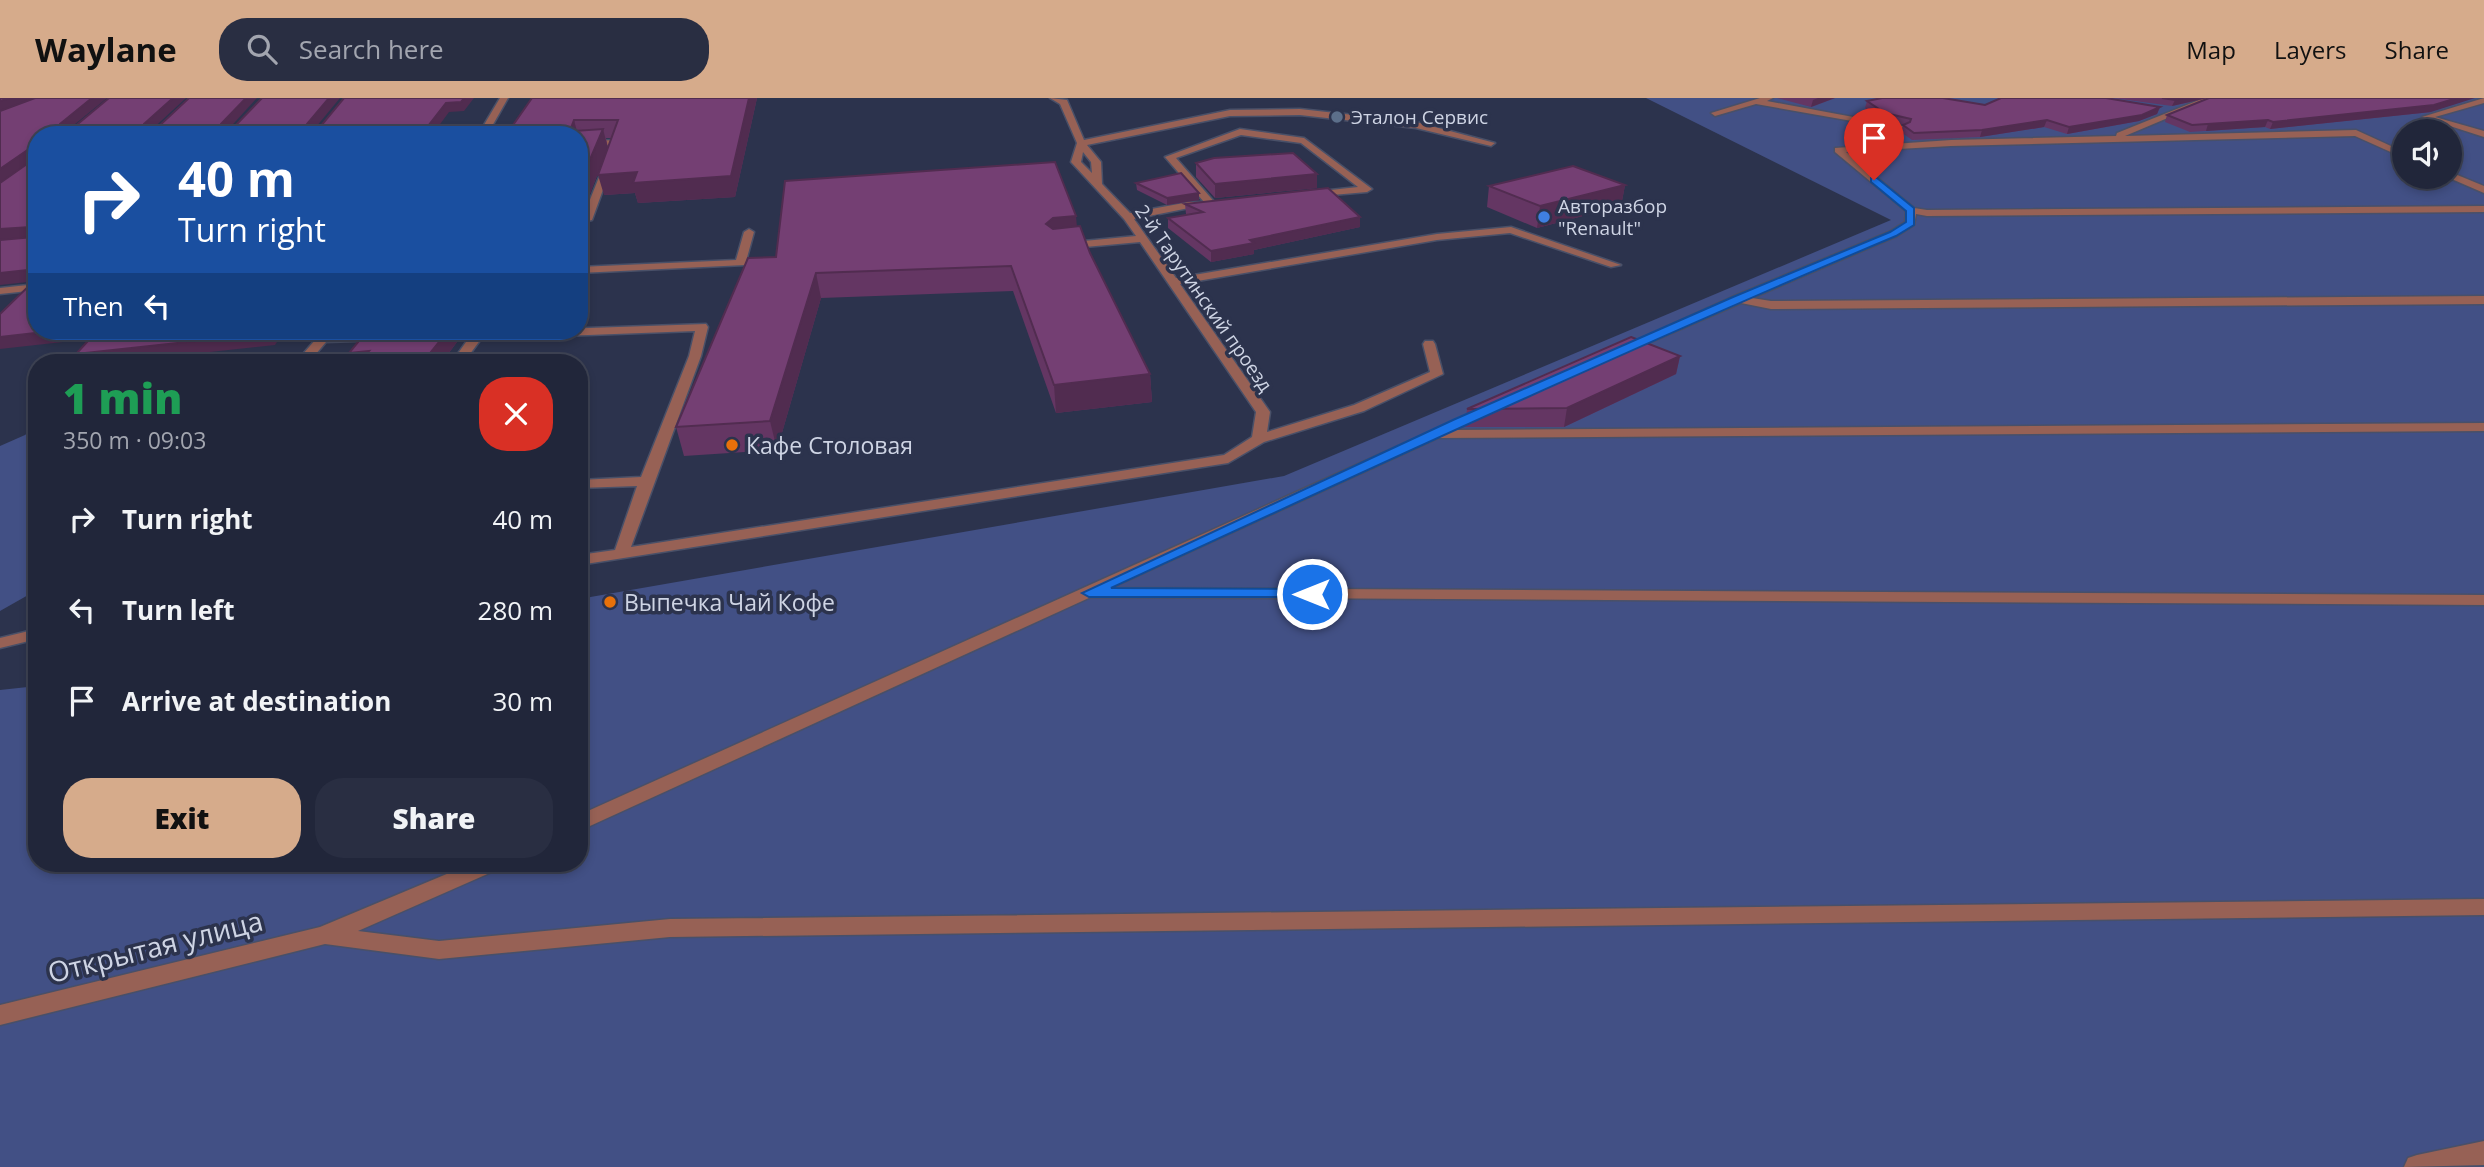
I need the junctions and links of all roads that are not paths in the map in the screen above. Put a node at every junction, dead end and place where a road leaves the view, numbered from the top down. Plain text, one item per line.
1 (504, 98) edge
2 (1054, 98) edge
3 (1770, 98) edge
4 (2211, 98) edge
5 (2484, 100) edge
6 (1758, 102) junction
7 (2150, 108) edge
8 (2176, 112) junction
9 (1714, 113) dead end
10 (487, 126) edge
11 (1903, 127) edge
12 (2484, 131) edge
13 (2108, 139) dead end
14 (1081, 143) junction
15 (1491, 143) dead end
16 (588, 144) edge
17 (2392, 150) edge
18 (2462, 180) edge
19 (1097, 184) junction
20 (2484, 190) edge
21 (1303, 196) edge
22 (1225, 204) edge
23 (1212, 205) junction
24 (2484, 209) edge
25 (1911, 210) junction
26 (588, 217) edge
27 (1128, 217) junction
28 (749, 232) dead end
29 (1143, 239) junction
30 (1055, 247) edge
31 (1615, 265) dead end
32 (588, 270) edge
33 (1173, 282) junction
34 (28, 288) edge
35 (0, 290) edge
36 (1736, 299) junction
37 (2484, 300) edge
38 (588, 331) edge
39 (321, 340) edge
40 (1429, 344) dead end
41 (309, 354) edge
42 (1610, 356) edge
43 (1496, 406) edge
44 (2484, 427) edge
45 (1432, 434) junction
46 (1259, 439) junction
47 (647, 481) junction
48 (588, 484) edge
49 (621, 555) junction
50 (588, 559) edge
51 (1089, 593) junction
52 (2484, 600) edge
53 (28, 636) edge
54 (0, 643) edge
55 (588, 820) edge
56 (472, 872) edge
57 (2484, 907) edge
58 (325, 935) junction
59 (0, 1015) edge
60 (2484, 1153) edge
61 (2417, 1167) edge

1 - 10 street
2 - 14 street, 2-й Тарутинский проезд
3 - 6 street
4 - 8 street
5 - 12 street
6 - 9 street
6 - 11 street
7 - 8 street
8 - 13 street
14 - 15 street
14 - 19 street, 2-й Тарутинский проезд
14 - 19 street, 2-й Тарутинский проезд
16 - 26 street
17 - 25 street
18 - 20 street
19 - 27 street, 2-й Тарутинский проезд
21 - 23 street
22 - 23 street
23 - 27 street
24 - 25 street
25 - 36 street
27 - 29 street, 2-й Тарутинский проезд
28 - 32 street
29 - 30 street
29 - 33 street, 2-й Тарутинский проезд
31 - 33 street
33 - 46 street, 2-й Тарутинский проезд
34 - 35 street
36 - 37 street
36 - 42 street
38 - 47 street
39 - 41 street
40 - 46 street
43 - 45 street
44 - 45 street
45 - 51 street
46 - 49 street
47 - 48 street
47 - 49 street
49 - 50 street
51 - 52 street
51 - 55 street
53 - 54 street
56 - 58 street
57 - 58 street
58 - 59 street, Открытая улица
60 - 61 street

